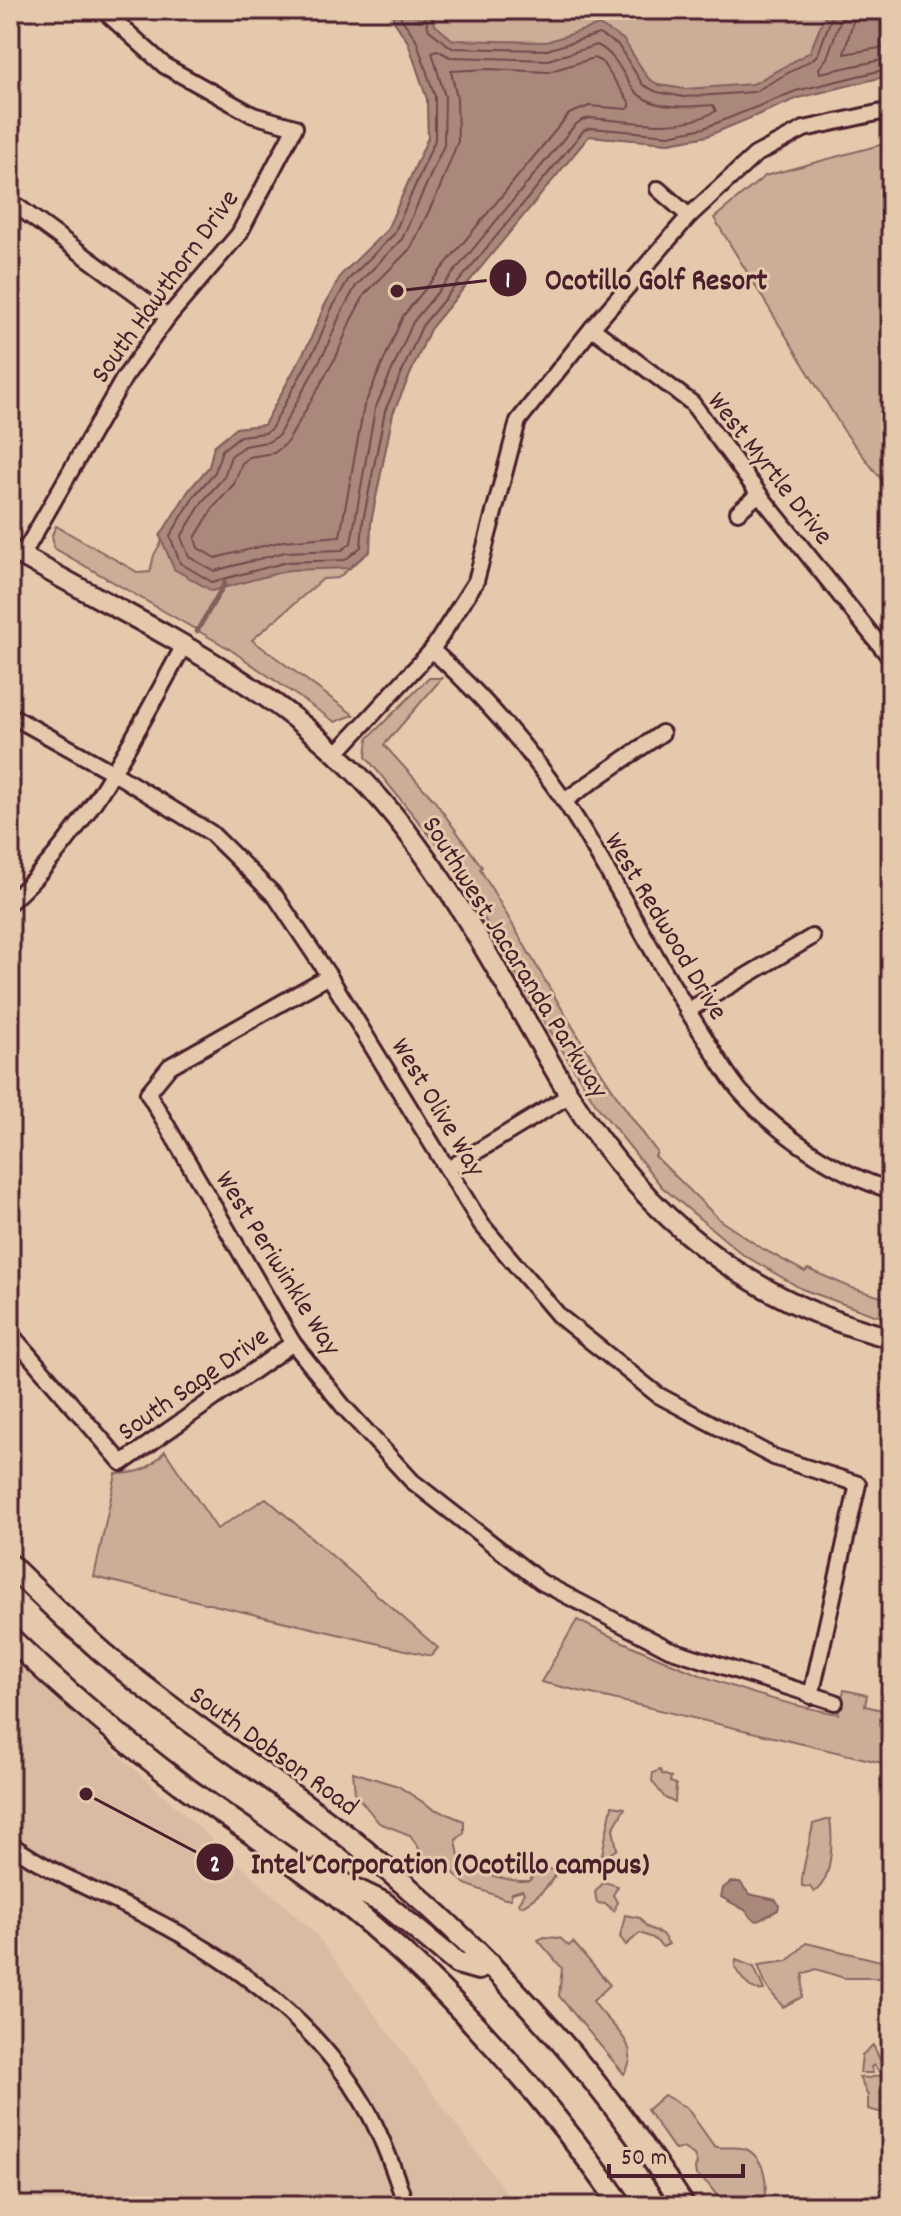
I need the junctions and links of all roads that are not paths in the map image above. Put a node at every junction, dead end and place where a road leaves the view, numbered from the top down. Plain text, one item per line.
1 (103, 10) edge
2 (891, 110) edge
3 (658, 189) dead end
4 (10, 201) edge
5 (689, 216) junction
6 (168, 317) junction
7 (592, 328) junction
8 (759, 494) junction
9 (738, 512) dead end
10 (16, 553) edge
11 (184, 645) junction
12 (432, 650) junction
13 (891, 659) edge
14 (10, 715) edge
15 (662, 733) dead end
16 (337, 753) junction
17 (114, 773) junction
18 (564, 801) junction
19 (10, 902) edge
20 (812, 937) dead end
21 (329, 976) junction
22 (687, 1011) junction
23 (570, 1095) junction
24 (448, 1169) junction
25 (891, 1190) edge
26 (10, 1333) edge
27 (891, 1338) edge
28 (293, 1343) junction
29 (10, 1565) edge
30 (10, 1638) edge
31 (811, 1696) junction
32 (835, 1702) dead end
33 (10, 1844) edge
34 (285, 1856) junction
35 (490, 1964) junction
36 (406, 2206) edge
37 (622, 2206) edge
38 (684, 2206) edge

1 - 6 street, South Hawthorn Drive
2 - 5 street
3 - 5 street
4 - 6 street
5 - 7 street
6 - 10 street, South Hawthorn Drive
7 - 8 street, West Myrtle Drive
7 - 12 street
8 - 9 street
8 - 13 street, West Myrtle Drive
10 - 11 street, Southwest Jacaranda Parkway
11 - 16 street, Southwest Jacaranda Parkway
11 - 17 street
12 - 16 street
12 - 18 street, West Redwood Drive
14 - 17 street, West Olive Way
15 - 18 street
16 - 23 street, Southwest Jacaranda Parkway
17 - 19 street
17 - 21 street, West Olive Way
18 - 22 street, West Redwood Drive
20 - 22 street
21 - 24 street, West Olive Way
21 - 28 street, West Periwinkle Way
22 - 25 street, West Redwood Drive
23 - 24 street
23 - 27 street, Southwest Jacaranda Parkway
24 - 31 street, West Olive Way
26 - 28 street, South Sage Drive
28 - 31 street, West Periwinkle Way
29 - 35 main road, South Dobson Road
30 - 34 main road
31 - 32 street, West Periwinkle Way
33 - 36 street
34 - 35 main road
34 - 37 main road
35 - 38 main road, South Dobson Road

